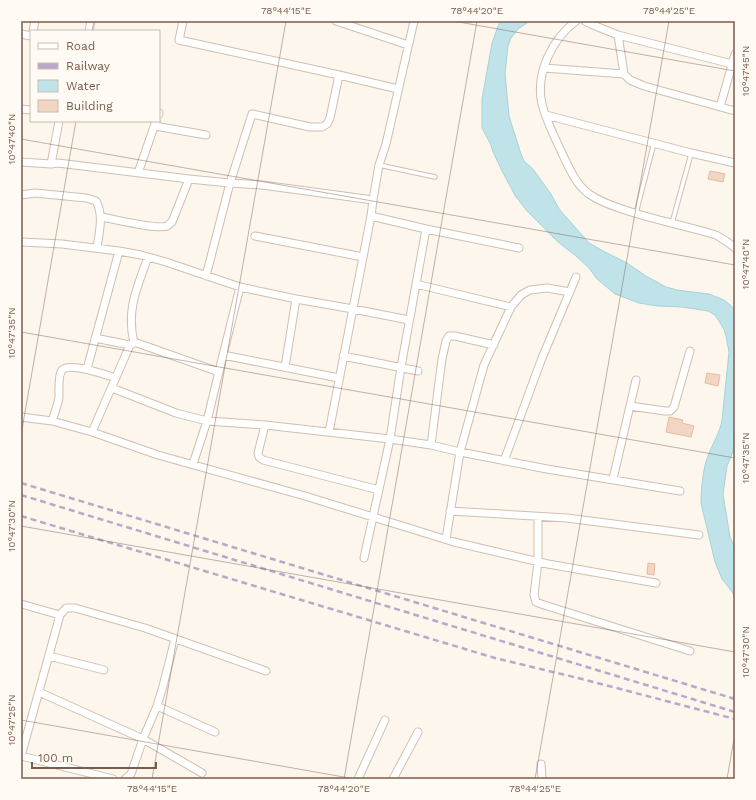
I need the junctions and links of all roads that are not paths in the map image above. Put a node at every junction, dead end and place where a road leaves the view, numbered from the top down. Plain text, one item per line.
1 (184, 21) edge
2 (336, 21) edge
3 (414, 21) edge
4 (576, 21) edge
5 (585, 21) edge
6 (618, 35) junction
7 (408, 45) junction
8 (735, 54) edge
9 (732, 64) junction
10 (544, 68) junction
11 (624, 74) junction
12 (339, 75) junction
13 (398, 89) junction
14 (720, 107) junction
15 (735, 111) edge
16 (546, 115) junction
17 (59, 122) edge
18 (156, 123) edge
19 (206, 135) dead end
20 (654, 143) junction
21 (691, 152) junction
22 (21, 162) edge
23 (735, 163) edge
24 (51, 164) junction
25 (379, 165) junction
26 (138, 173) junction
27 (435, 177) dead end
28 (189, 179) junction
29 (230, 183) junction
30 (21, 196) edge
31 (373, 200) junction
32 (636, 214) junction
33 (101, 216) junction
34 (371, 216) junction
35 (672, 223) junction
36 (426, 229) junction
37 (255, 236) dead end
38 (21, 242) edge
39 (97, 248) junction
40 (520, 248) dead end
41 (735, 248) edge
42 (119, 251) junction
43 (148, 257) junction
44 (363, 257) junction
45 (206, 276) junction
46 (576, 277) dead end
47 (416, 284) junction
48 (240, 287) junction
49 (570, 292) junction
50 (296, 299) junction
51 (511, 307) junction
52 (352, 309) junction
53 (409, 320) junction
54 (95, 338) junction
55 (132, 344) junction
56 (494, 344) junction
57 (690, 351) dead end
58 (223, 355) junction
59 (343, 356) junction
60 (285, 367) junction
61 (401, 367) junction
62 (87, 369) junction
63 (418, 371) dead end
64 (219, 372) junction
65 (116, 378) junction
66 (339, 378) junction
67 (636, 380) dead end
68 (112, 388) junction
69 (630, 406) junction
70 (21, 417) edge
71 (52, 421) junction
72 (207, 421) junction
73 (265, 425) junction
74 (92, 432) junction
75 (329, 432) junction
76 (390, 439) junction
77 (431, 445) junction
78 (460, 452) junction
79 (504, 461) junction
80 (193, 464) junction
81 (613, 479) junction
82 (378, 490) junction
83 (680, 491) dead end
84 (450, 511) junction
85 (373, 516) junction
86 (538, 516) junction
87 (699, 536) dead end
88 (446, 539) junction
89 (364, 558) dead end
90 (538, 562) junction
91 (656, 583) dead end
92 (21, 604) edge
93 (60, 615) junction
94 (175, 639) junction
95 (690, 651) dead end
96 (49, 656) junction
97 (104, 670) dead end
98 (266, 671) dead end
99 (39, 692) junction
100 (157, 706) junction
101 (385, 720) dead end
102 (215, 732) dead end
103 (418, 732) dead end
104 (143, 739) junction
105 (21, 756) edge
106 (541, 764) dead end
107 (202, 773) dead end
108 (113, 779) edge
109 (125, 779) edge
110 (358, 779) edge
111 (393, 779) edge
112 (542, 779) edge

1 - 12 street
2 - 7 street
3 - 7 street
4 - 10 street
5 - 6 street
6 - 9 street
6 - 11 street
7 - 13 street
8 - 9 street
9 - 14 street
10 - 11 street
10 - 16 street
11 - 14 street
12 - 13 street
12 - 29 street
13 - 25 street
14 - 15 street
16 - 20 street
16 - 32 street
17 - 24 street
18 - 19 street
18 - 26 street
20 - 21 street
20 - 32 lane
21 - 23 street
21 - 35 lane
22 - 24 street
24 - 26 street
25 - 27 lane
25 - 31 street
26 - 28 street
28 - 29 street
28 - 33 street
29 - 31 street
29 - 45 street
30 - 33 street
31 - 34 street
32 - 35 street
33 - 39 street
34 - 36 street
34 - 44 street
35 - 41 street
36 - 40 street
36 - 47 street
37 - 44 street
38 - 39 street
39 - 42 street
42 - 43 street
42 - 54 street
43 - 45 street
43 - 55 street
44 - 52 street
45 - 48 street
46 - 49 street
47 - 51 street
47 - 53 street
48 - 50 street
48 - 58 street
49 - 51 street
49 - 79 street
50 - 52 street
50 - 60 street
51 - 56 street
52 - 53 street
52 - 59 street
53 - 61 street
54 - 55 street
54 - 62 street
55 - 64 street
55 - 65 street
56 - 77 street
56 - 78 street
57 - 69 street
58 - 60 street
58 - 64 street
59 - 61 street
59 - 66 street
60 - 66 street
61 - 63 street
61 - 76 street
62 - 65 street
62 - 71 street
64 - 72 street
65 - 68 street
66 - 75 street
67 - 69 street
68 - 72 street
68 - 74 street
69 - 81 street
70 - 71 street
71 - 74 street
72 - 73 street
72 - 80 street
73 - 75 street
73 - 82 street
74 - 80 street
75 - 76 street
76 - 77 street
76 - 82 street
77 - 78 street
78 - 79 street
78 - 84 street
79 - 81 street
80 - 85 street
81 - 83 street
82 - 85 street
84 - 86 street
84 - 88 street
85 - 88 street
85 - 89 street
86 - 87 street
86 - 90 street
88 - 90 street
90 - 91 street
90 - 95 street
92 - 93 street
93 - 94 street
93 - 96 street
94 - 98 street
94 - 100 street
96 - 97 street
96 - 99 street
99 - 104 street
99 - 105 street
100 - 102 street
100 - 104 street
101 - 110 street
103 - 111 street
104 - 107 street
104 - 109 street
105 - 108 street
106 - 112 street

